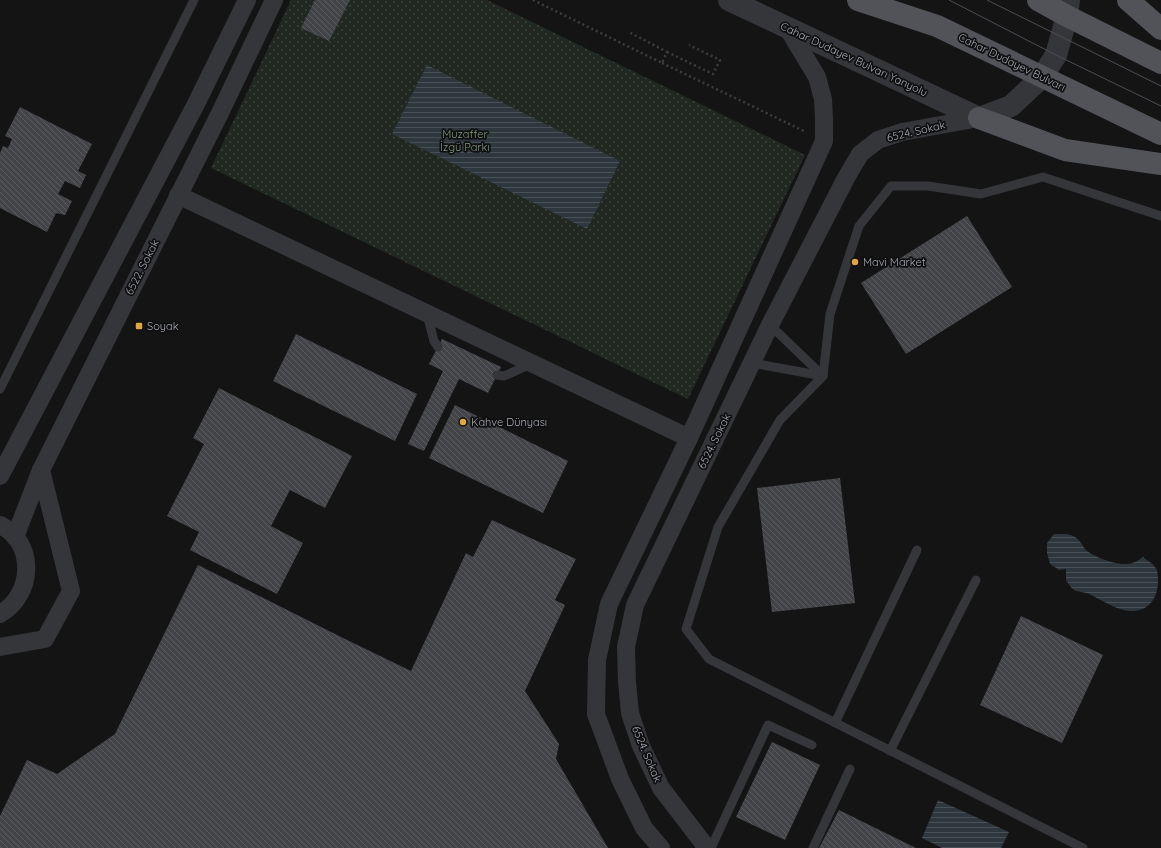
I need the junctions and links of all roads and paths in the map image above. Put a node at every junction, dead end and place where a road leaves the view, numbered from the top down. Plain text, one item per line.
1 (194, 0) edge
2 (247, 0) edge
3 (274, 0) edge
4 (533, 0) edge
5 (729, 0) edge
6 (858, 0) edge
7 (1038, 0) edge
8 (1128, 0) edge
9 (1068, 8) edge
10 (787, 27) junction
11 (1161, 29) edge
12 (629, 32) dead end
13 (689, 45) dead end
14 (667, 52) junction
15 (662, 63) junction
16 (1161, 63) edge
17 (1042, 77) junction
18 (979, 118) junction
19 (1161, 134) edge
20 (824, 141) junction
21 (1161, 164) edge
22 (178, 195) junction
23 (1161, 216) edge
24 (426, 313) junction
25 (770, 325) junction
26 (438, 347) dead end
27 (752, 362) junction
28 (532, 363) junction
29 (497, 375) dead end
30 (823, 376) junction
31 (0, 389) edge
32 (689, 438) junction
33 (41, 470) junction
34 (0, 476) edge
35 (0, 525) edge
36 (15, 537) junction
37 (917, 550) dead end
38 (976, 580) dead end
39 (0, 614) edge
40 (0, 647) edge
41 (835, 723) junction
42 (812, 745) dead end
43 (890, 751) junction
44 (850, 769) dead end
45 (660, 848) edge
46 (707, 848) edge
47 (711, 848) edge
48 (813, 848) edge
49 (1083, 848) edge

1 - 31 lane
2 - 34 street
3 - 22 street, 6522. Sokak
4 - 15 path
5 - 10 street, Cahar Dudayev Bulvarı Yanyolu
6 - 17 main road, Cahar Dudayev Bulvarı
7 - 9 main road
8 - 11 main road
9 - 16 main road
9 - 17 street
10 - 18 street, Cahar Dudayev Bulvarı Yanyolu
10 - 20 street
12 - 14 path
13 - 14 path
14 - 15 path
15 - 20 path
17 - 18 street
17 - 19 main road, Cahar Dudayev Bulvarı
18 - 21 main road
18 - 25 street, 6524. Sokak
20 - 32 street
22 - 24 street
22 - 33 street, 6522. Sokak
23 - 30 lane
24 - 26 lane
24 - 28 street
25 - 27 street, 6524. Sokak
25 - 30 lane
27 - 30 lane
27 - 46 street, 6524. Sokak
28 - 29 lane
28 - 32 street
30 - 41 lane
32 - 45 street
33 - 36 street, 6522. Sokak
33 - 40 street
35 - 36 street
36 - 39 street
37 - 41 lane
38 - 43 lane
41 - 43 lane
42 - 47 lane
43 - 49 lane
44 - 48 lane

